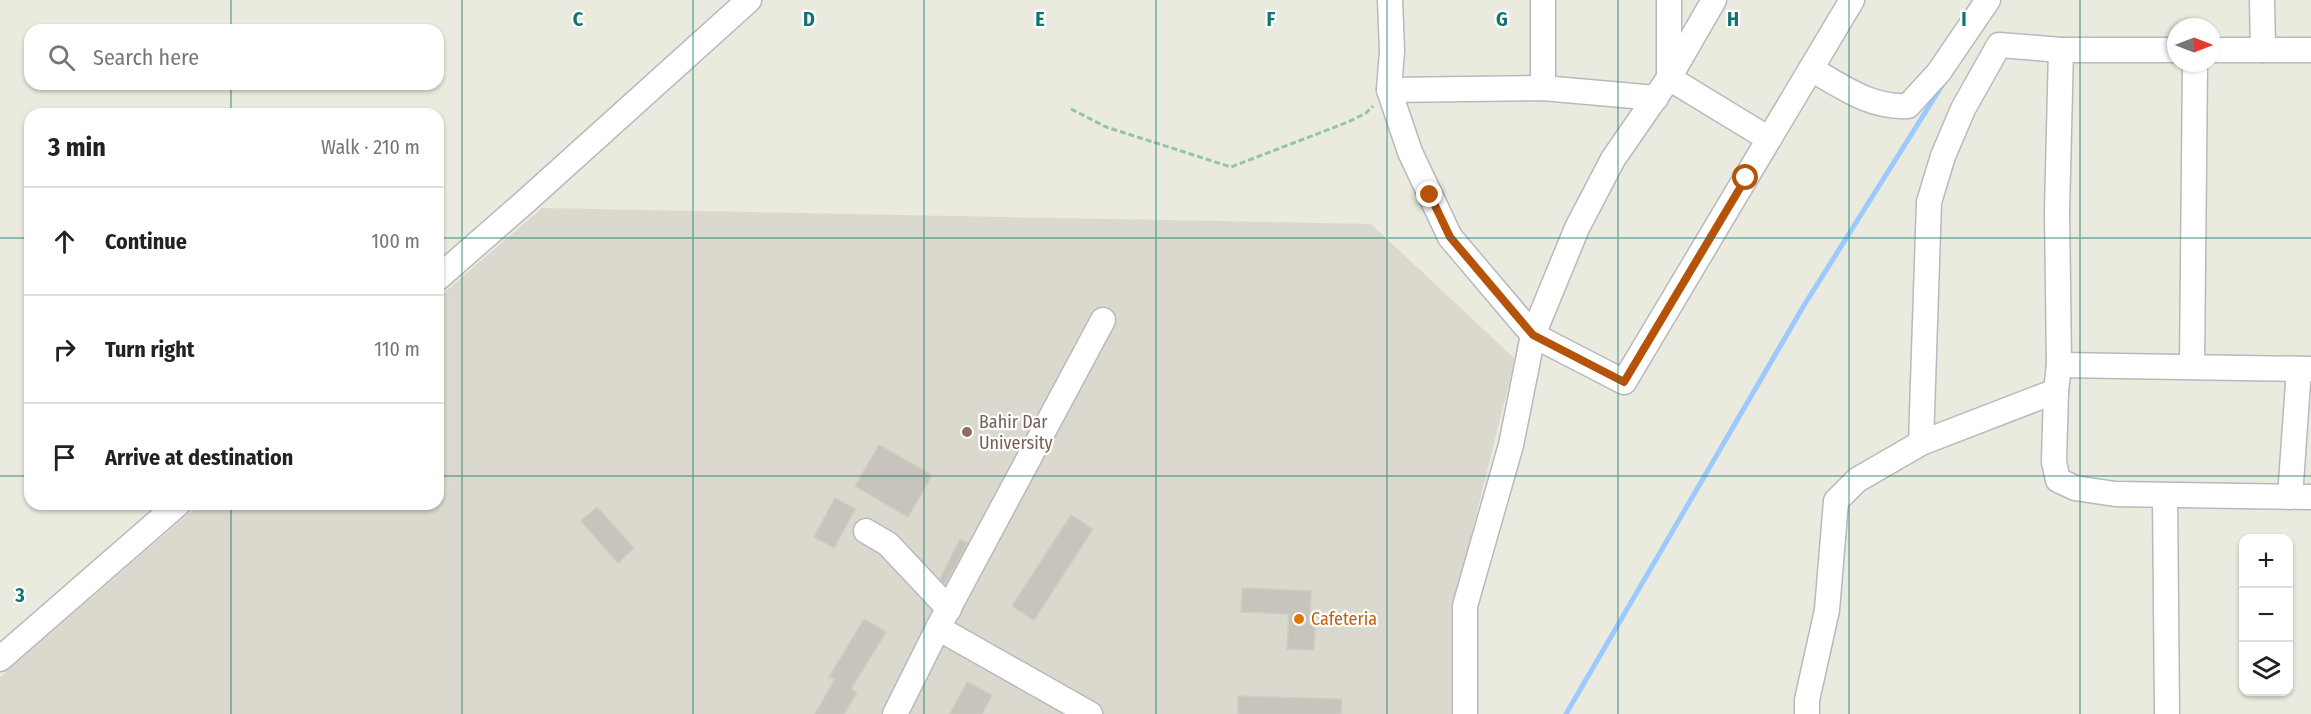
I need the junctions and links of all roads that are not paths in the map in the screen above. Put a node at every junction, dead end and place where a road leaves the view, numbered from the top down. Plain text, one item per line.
1 (749, 0) edge
2 (1390, 0) edge
3 (1543, 0) edge
4 (1669, 0) edge
5 (1714, 0) edge
6 (1852, 0) edge
7 (1988, 0) edge
8 (2262, 0) edge
9 (1958, 45) junction
10 (1999, 45) junction
11 (2061, 50) junction
12 (2167, 50) edge
13 (2221, 50) edge
14 (2263, 50) junction
15 (2311, 50) edge
16 (1811, 69) junction
17 (2195, 72) edge
18 (1669, 78) junction
19 (1543, 88) junction
20 (1389, 90) junction
21 (1656, 98) junction
22 (1769, 140) junction
23 (444, 273) edge
24 (1103, 320) dead end
25 (1533, 335) junction
26 (2059, 364) junction
27 (2192, 366) junction
28 (2305, 369) edge
29 (2056, 391) junction
30 (1921, 443) junction
31 (2165, 495) junction
32 (2301, 497) edge
33 (171, 510) edge
34 (866, 531) dead end
35 (943, 619) junction
36 (0, 659) edge
37 (1058, 706) edge
38 (895, 714) edge
39 (1090, 714) edge
40 (1465, 714) edge
41 (1807, 714) edge
42 (2166, 714) edge

1 - 23 street
2 - 20 street
3 - 19 street
4 - 18 street
5 - 18 street
6 - 16 street
7 - 9 street
8 - 14 street
9 - 10 street
9 - 16 street
10 - 11 street
10 - 30 street
11 - 12 street
11 - 26 street
13 - 14 street
14 - 15 street
16 - 22 street
17 - 27 street
18 - 21 street
18 - 22 street
19 - 20 street
19 - 21 street
20 - 25 street
21 - 25 street
22 - 25 street
24 - 35 street
25 - 40 street
26 - 27 street
26 - 29 street
27 - 28 street
28 - 32 street
29 - 30 street
29 - 31 street
30 - 41 street
31 - 32 street
31 - 42 street
33 - 36 street
34 - 35 street
35 - 37 street
35 - 38 street
37 - 39 street

